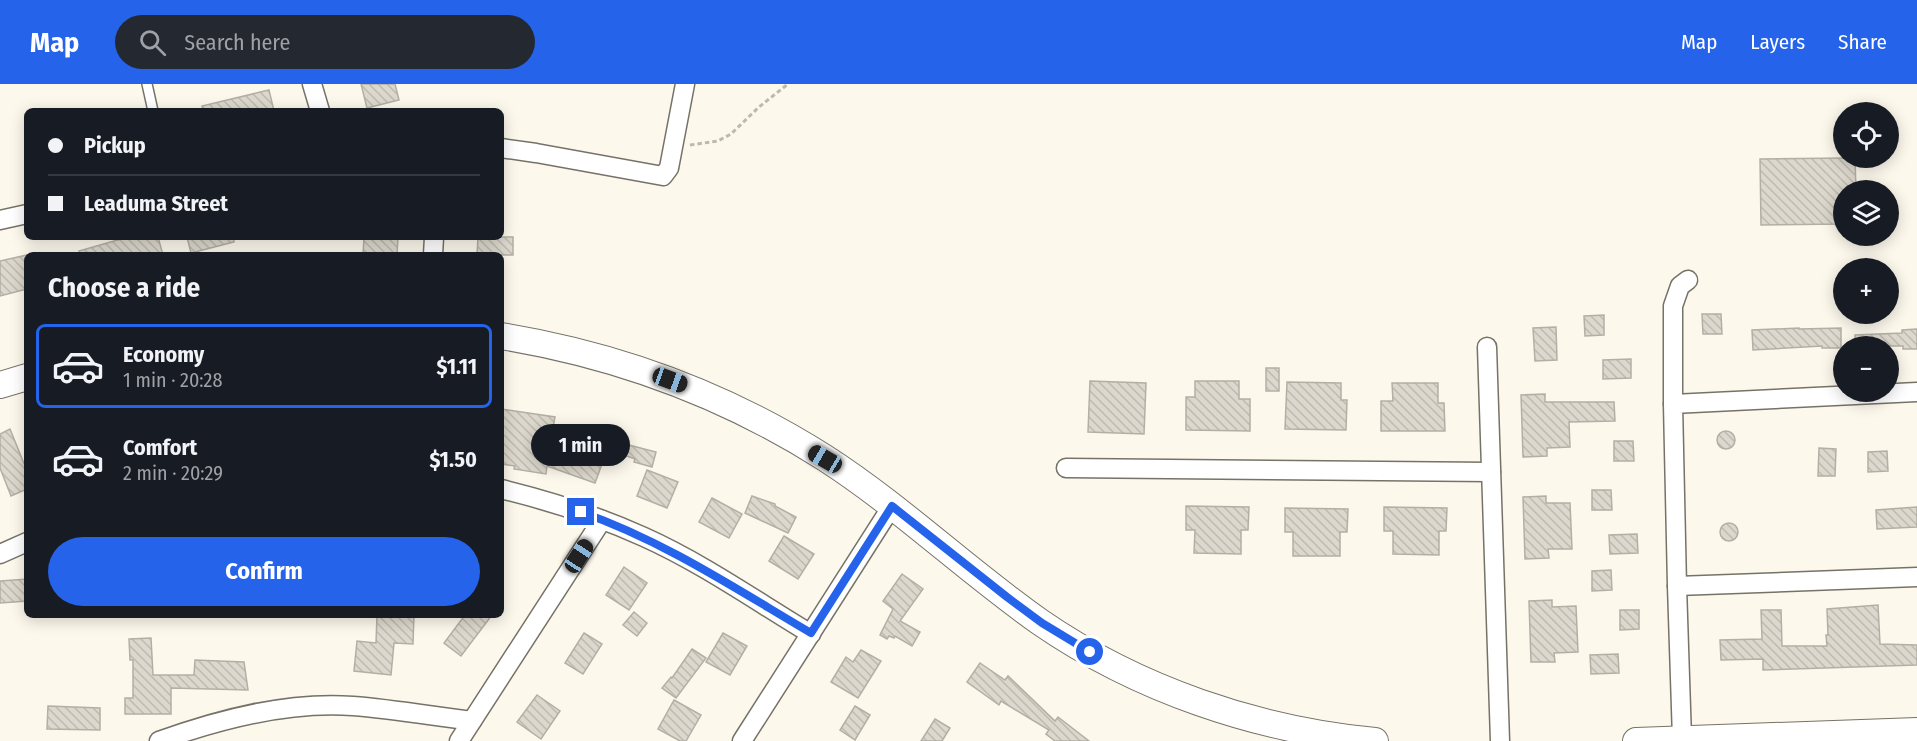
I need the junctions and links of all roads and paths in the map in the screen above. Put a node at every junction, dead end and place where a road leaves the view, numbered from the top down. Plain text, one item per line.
1 (147, 84) edge
2 (312, 84) edge
3 (685, 84) edge
4 (788, 84) edge
5 (152, 108) edge
6 (319, 108) edge
7 (674, 147) junction
8 (504, 148) edge
9 (24, 215) edge
10 (0, 220) edge
11 (1688, 280) dead end
12 (504, 337) edge
13 (1487, 347) dead end
14 (0, 376) edge
15 (24, 377) edge
16 (24, 378) edge
17 (0, 385) edge
18 (1917, 392) edge
19 (1673, 404) junction
20 (1066, 468) dead end
21 (1491, 472) junction
22 (504, 490) edge
23 (892, 506) junction
24 (602, 520) junction
25 (24, 543) edge
26 (0, 554) edge
27 (1917, 577) edge
28 (1677, 586) junction
29 (811, 633) junction
30 (471, 721) junction
31 (1914, 734) edge
32 (1682, 739) junction
33 (159, 741) edge
34 (459, 741) edge
35 (742, 741) edge
36 (1375, 741) edge
37 (1500, 741) edge
38 (1636, 741) edge

1 - 5 lane
2 - 6 street
3 - 7 street
4 - 7 path
7 - 8 street
9 - 10 street
11 - 19 street
12 - 23 main road
13 - 21 street
14 - 15 main road
16 - 17 main road
18 - 19 street
19 - 28 street
20 - 21 street
21 - 37 street
22 - 24 street
23 - 29 street
23 - 36 main road
24 - 29 street
24 - 30 street
25 - 26 street
27 - 28 street
28 - 32 street
29 - 35 street
30 - 33 street
30 - 34 street
31 - 32 main road
32 - 38 main road

